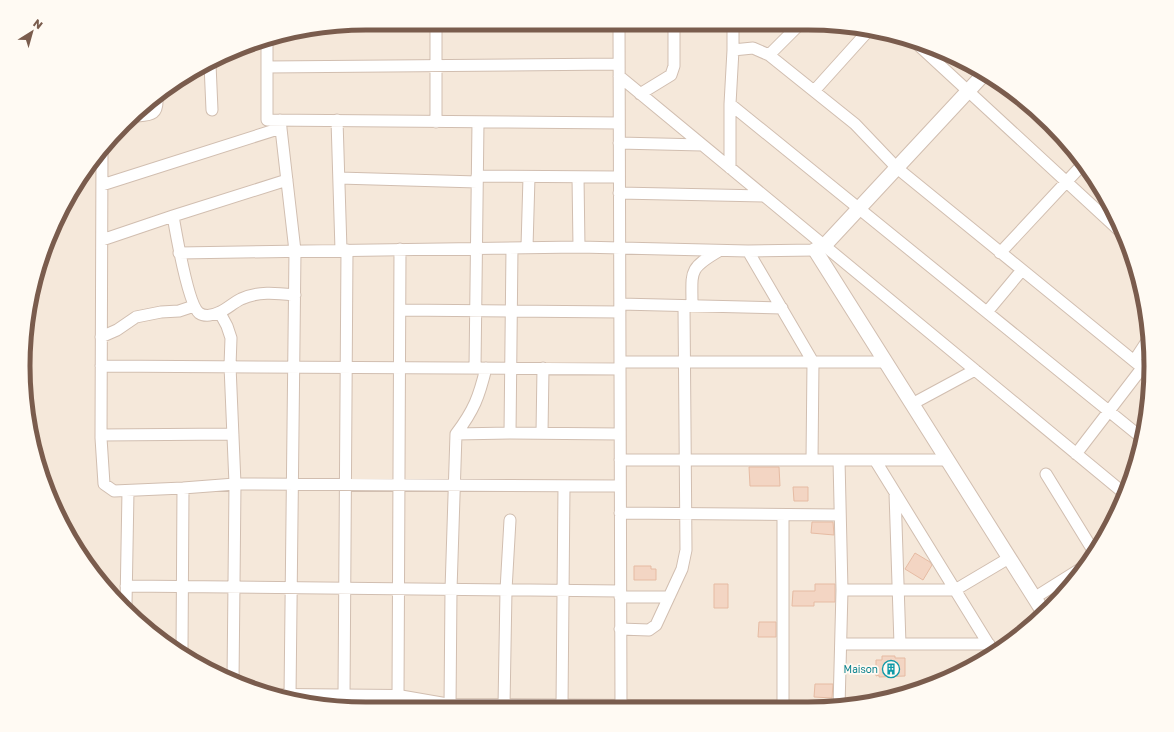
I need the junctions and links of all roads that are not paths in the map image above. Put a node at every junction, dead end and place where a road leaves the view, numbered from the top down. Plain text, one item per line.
1 (436, 30) edge
2 (619, 30) edge
3 (674, 30) edge
4 (732, 30) edge
5 (794, 30) edge
6 (865, 35) edge
7 (267, 45) edge
8 (733, 50) junction
9 (925, 52) edge
10 (769, 55) junction
11 (619, 64) junction
12 (267, 66) junction
13 (437, 66) junction
14 (210, 69) edge
15 (619, 76) junction
16 (980, 78) edge
17 (814, 91) junction
18 (968, 91) junction
19 (640, 94) junction
20 (157, 103) edge
21 (730, 104) junction
22 (212, 110) dead end
23 (141, 116) edge
24 (337, 120) junction
25 (436, 122) junction
26 (478, 122) junction
27 (619, 123) junction
28 (281, 124) junction
29 (619, 143) junction
30 (702, 145) junction
31 (102, 157) edge
32 (730, 168) junction
33 (897, 168) junction
34 (1079, 168) edge
35 (529, 177) junction
36 (578, 177) junction
37 (619, 177) junction
38 (339, 178) junction
39 (477, 179) junction
40 (287, 180) junction
41 (1066, 181) junction
42 (102, 185) junction
43 (620, 193) junction
44 (764, 196) junction
45 (859, 208) junction
46 (173, 216) junction
47 (1112, 224) edge
48 (102, 240) junction
49 (527, 247) junction
50 (579, 247) junction
51 (476, 248) junction
52 (512, 248) junction
53 (820, 248) junction
54 (400, 249) junction
55 (620, 249) junction
56 (344, 250) junction
57 (295, 251) junction
58 (719, 251) junction
59 (748, 251) junction
60 (1000, 252) junction
61 (180, 253) junction
62 (1022, 270) junction
63 (295, 295) junction
64 (688, 305) junction
65 (194, 306) junction
66 (620, 308) junction
67 (782, 308) junction
68 (400, 310) junction
69 (475, 310) junction
70 (511, 311) junction
71 (987, 312) junction
72 (220, 313) junction
73 (101, 337) junction
74 (684, 362) junction
75 (813, 362) junction
76 (885, 362) junction
77 (620, 365) junction
78 (101, 366) junction
79 (230, 366) junction
80 (294, 367) junction
81 (346, 367) junction
82 (400, 368) junction
83 (475, 368) junction
84 (486, 368) junction
85 (511, 368) junction
86 (543, 368) junction
87 (1142, 368) edge
88 (975, 370) junction
89 (912, 404) junction
90 (1109, 411) junction
91 (510, 433) junction
92 (542, 433) junction
93 (233, 434) junction
94 (456, 434) junction
95 (620, 434) junction
96 (1137, 434) edge
97 (101, 435) junction
98 (1076, 454) junction
99 (620, 460) junction
100 (685, 460) junction
101 (812, 460) junction
102 (839, 460) junction
103 (876, 460) junction
104 (947, 460) junction
105 (1046, 474) dead end
106 (236, 484) junction
107 (293, 484) junction
108 (345, 484) junction
109 (399, 485) junction
110 (454, 485) junction
111 (564, 486) junction
112 (620, 486) junction
113 (183, 488) junction
114 (1120, 490) edge
115 (128, 491) junction
116 (895, 492) junction
117 (620, 513) junction
118 (686, 514) junction
119 (783, 515) junction
120 (840, 515) junction
121 (510, 520) dead end
122 (1091, 547) edge
123 (1009, 558) junction
124 (1073, 574) edge
125 (126, 586) junction
126 (182, 587) junction
127 (234, 587) junction
128 (292, 588) junction
129 (345, 588) junction
130 (398, 589) junction
131 (451, 590) junction
132 (506, 590) junction
133 (842, 590) junction
134 (898, 590) junction
135 (955, 590) junction
136 (563, 591) junction
137 (620, 594) junction
138 (670, 597) junction
139 (1034, 598) junction
140 (126, 602) edge
141 (1041, 609) edge
142 (620, 629) junction
143 (841, 644) junction
144 (900, 644) junction
145 (182, 647) edge
146 (990, 648) edge
147 (992, 648) edge
148 (233, 674) edge
149 (287, 693) edge
150 (328, 700) edge
151 (346, 700) edge
152 (838, 700) edge
153 (403, 701) edge
154 (450, 702) edge
155 (509, 702) edge
156 (562, 702) edge
157 (621, 702) edge
158 (783, 702) edge

1 - 13 street
2 - 11 street
3 - 19 street
4 - 8 street
5 - 10 street
6 - 17 street
7 - 12 street
8 - 10 street
8 - 21 street
9 - 18 street
10 - 17 street
11 - 13 street
11 - 15 street
12 - 13 street
12 - 28 street
13 - 25 street
14 - 22 street
15 - 19 street
15 - 27 street
16 - 18 street
17 - 33 street
18 - 33 street
18 - 41 street
19 - 30 street
20 - 23 street
21 - 32 street
21 - 45 street
24 - 25 street
24 - 28 street
24 - 38 street
25 - 26 street
26 - 27 street
26 - 39 street
27 - 29 street
28 - 40 street
28 - 42 street
29 - 30 street
29 - 37 street
30 - 32 street
31 - 42 street
32 - 44 street
33 - 45 street
33 - 60 street
34 - 41 street
35 - 36 street
35 - 39 street
35 - 49 street
36 - 37 street
36 - 50 street
37 - 43 street
38 - 39 street
38 - 56 street
39 - 51 street
40 - 46 street
40 - 57 street
41 - 47 street
41 - 60 street
42 - 48 street
43 - 44 street
43 - 55 street
44 - 53 street
45 - 53 street
45 - 71 street
46 - 48 street
46 - 61 street
48 - 73 street
49 - 50 street
49 - 52 street
50 - 55 street
51 - 52 street
51 - 54 street
51 - 69 street
52 - 70 street
53 - 59 street
53 - 76 street
53 - 88 street
54 - 56 street
54 - 68 street
55 - 58 street
55 - 66 street
56 - 57 street
56 - 81 street
57 - 61 street
57 - 63 street
58 - 59 street
58 - 64 street
59 - 67 street
60 - 62 street
61 - 65 street
62 - 71 street
62 - 87 street
63 - 72 street
63 - 80 street
64 - 66 street
64 - 67 street
64 - 74 street
65 - 72 street
65 - 73 street
66 - 70 street
66 - 77 street
67 - 75 street
68 - 69 street
68 - 82 street
69 - 70 street
69 - 83 street
70 - 85 street
71 - 90 street
72 - 79 street
73 - 78 street
74 - 75 street
74 - 77 street
74 - 100 street
75 - 76 street
75 - 101 street
76 - 89 street
77 - 86 street
77 - 95 street
78 - 79 street
78 - 97 street
79 - 80 street
79 - 93 street
80 - 81 street
80 - 107 street
81 - 82 street
81 - 108 street
82 - 83 street
82 - 109 street
83 - 84 street
84 - 85 street
84 - 94 street
85 - 86 street
85 - 91 street
86 - 92 street
87 - 90 street
88 - 89 street
88 - 98 street
89 - 104 street
90 - 96 street
90 - 98 street
91 - 92 street
91 - 94 street
92 - 95 street
93 - 97 street
93 - 106 street
94 - 110 street
95 - 99 street
97 - 115 street
98 - 114 street
99 - 100 street
99 - 112 street
100 - 101 street
100 - 118 street
101 - 102 street
102 - 103 street
102 - 120 street
103 - 104 street
103 - 116 street
104 - 123 street
105 - 122 street
106 - 107 street
106 - 113 street
106 - 127 street
107 - 108 street
107 - 128 street
108 - 109 street
108 - 129 street
109 - 110 street
109 - 130 street
110 - 111 street
110 - 131 street
111 - 112 street
111 - 136 street
112 - 117 street
113 - 115 street
113 - 126 street
115 - 125 street
116 - 134 street
116 - 135 street
117 - 118 street
117 - 137 street
118 - 119 street
118 - 138 street
119 - 120 street
119 - 158 street
120 - 133 street
121 - 132 street
123 - 135 street
123 - 139 street
124 - 139 street
125 - 126 street
125 - 140 street
126 - 127 street
126 - 145 street
127 - 128 street
127 - 148 street
128 - 129 street
128 - 149 street
129 - 130 street
129 - 151 street
130 - 131 street
130 - 153 street
131 - 132 street
131 - 154 street
132 - 136 street
132 - 155 street
133 - 134 street
133 - 143 street
134 - 135 street
134 - 144 street
135 - 147 street
136 - 137 street
136 - 156 street
137 - 138 street
137 - 142 street
138 - 142 street
139 - 141 street
142 - 157 street
143 - 144 street
143 - 152 street
144 - 146 street
150 - 151 street
151 - 153 street

